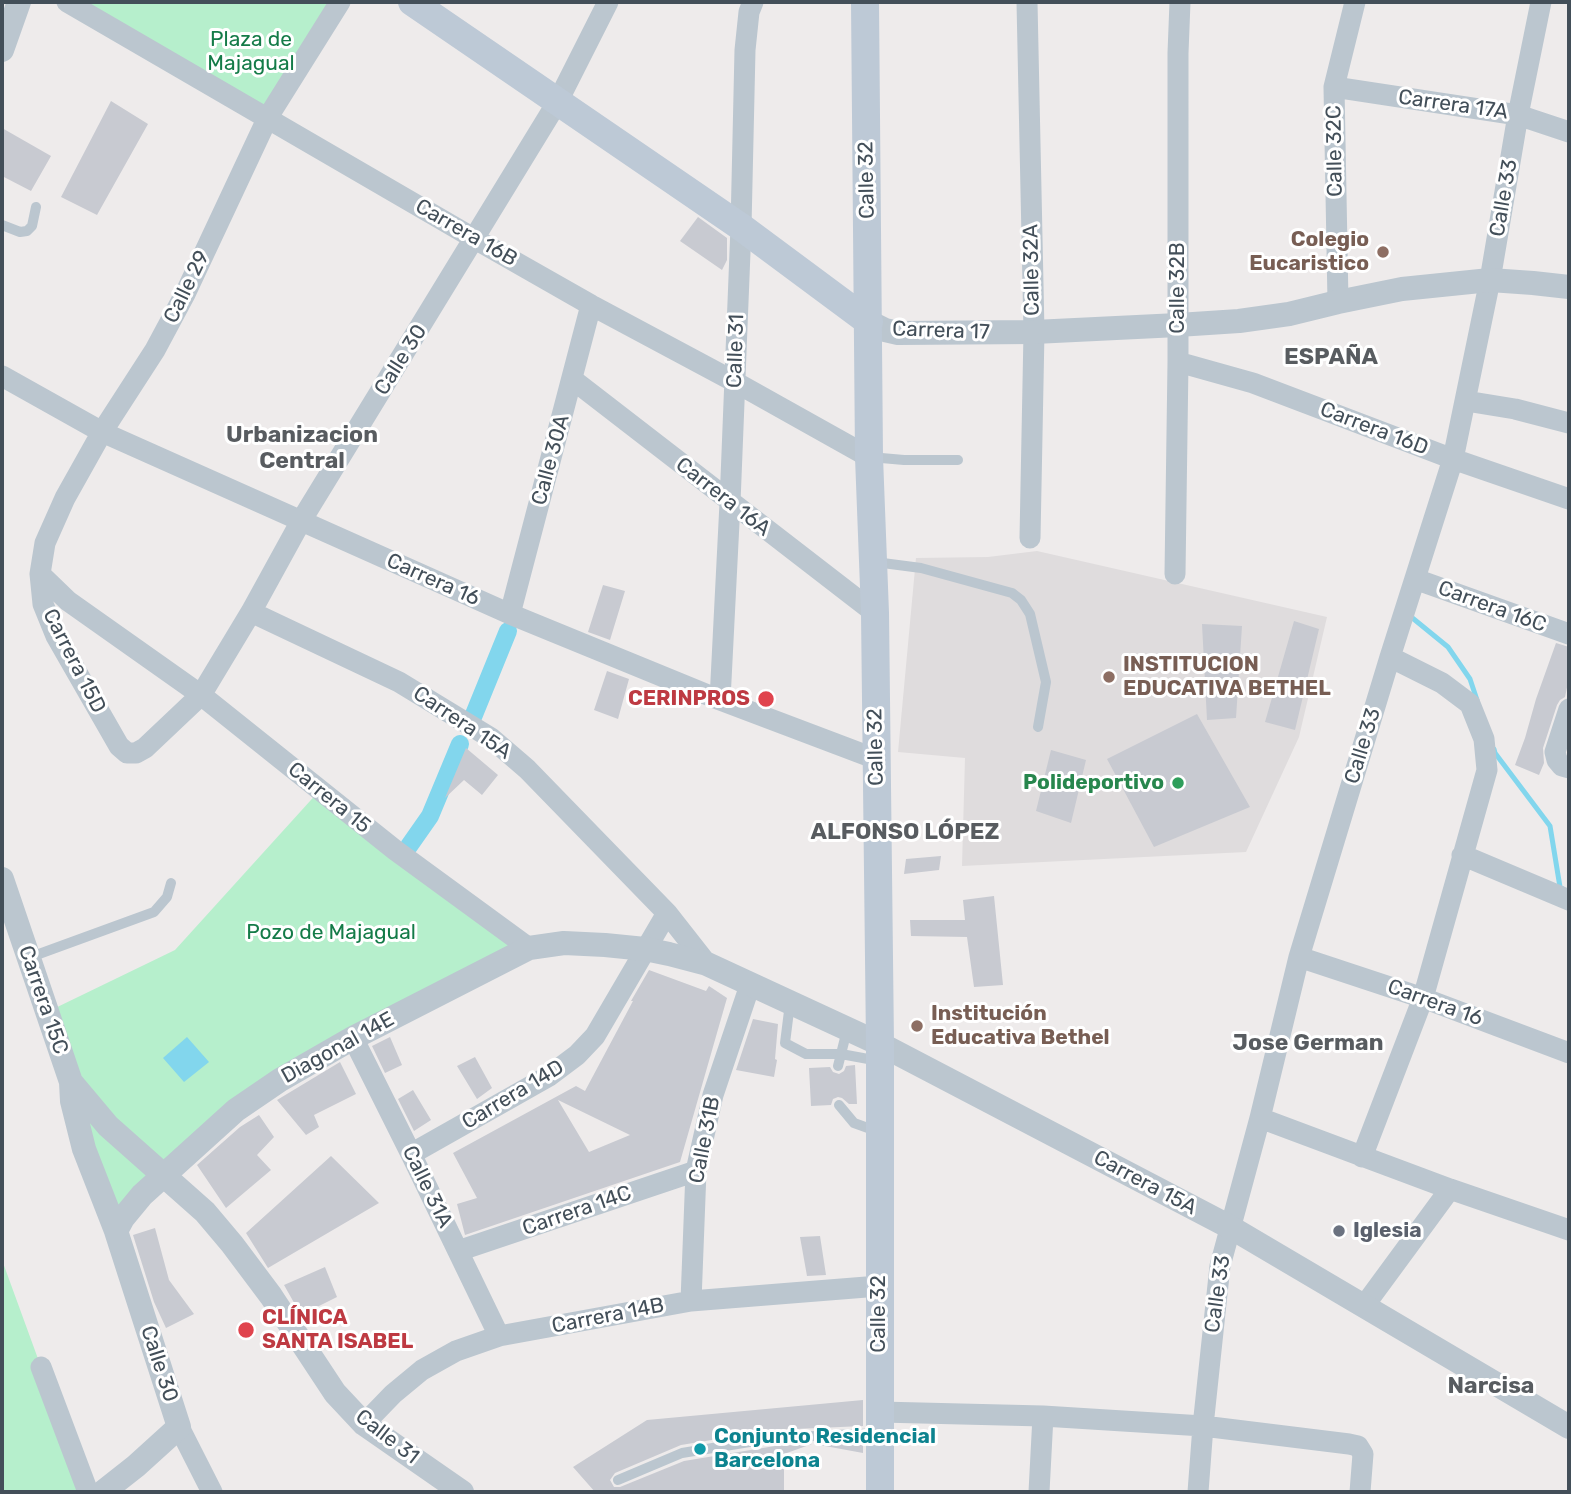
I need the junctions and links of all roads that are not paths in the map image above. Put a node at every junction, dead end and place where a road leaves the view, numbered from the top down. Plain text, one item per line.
1 (19, 2) edge
2 (67, 2) edge
3 (340, 2) edge
4 (412, 2) edge
5 (608, 2) edge
6 (753, 2) edge
7 (865, 2) edge
8 (1027, 2) edge
9 (1180, 2) edge
10 (1355, 2) edge
11 (1541, 2) edge
12 (2, 50) edge
13 (1334, 87) junction
14 (558, 101) junction
15 (1518, 115) junction
16 (268, 117) junction
17 (1569, 132) edge
18 (36, 208) dead end
19 (2, 225) edge
20 (741, 227) junction
21 (475, 239) junction
22 (1490, 280) junction
23 (1569, 288) edge
24 (1338, 302) junction
25 (591, 305) junction
26 (869, 321) junction
27 (1178, 325) junction
28 (1034, 332) junction
29 (1178, 362) junction
30 (2, 376) edge
31 (572, 379) junction
32 (735, 382) junction
33 (1466, 401) junction
34 (1569, 423) edge
35 (102, 432) junction
36 (869, 457) junction
37 (1453, 458) junction
38 (958, 460) dead end
39 (1569, 499) edge
40 (730, 503) junction
41 (301, 521) junction
42 (1030, 538) dead end
43 (872, 561) junction
44 (40, 574) junction
45 (1175, 574) dead end
46 (1415, 579) junction
47 (251, 612) junction
48 (874, 613) junction
49 (510, 614) junction
50 (1569, 634) edge
51 (1390, 657) junction
52 (201, 695) junction
53 (720, 700) junction
54 (1569, 709) edge
55 (1038, 727) dead end
56 (119, 746) joint
57 (876, 759) junction
58 (1563, 764) edge
59 (1462, 855) junction
60 (2, 879) edge
61 (171, 883) dead end
62 (1569, 900) edge
63 (667, 913) junction
64 (529, 948) junction
65 (645, 949) junction
66 (1299, 957) junction
67 (29, 958) junction
68 (707, 964) junction
69 (750, 985) junction
70 (1423, 998) junction
71 (790, 1003) junction
72 (353, 1038) junction
73 (844, 1042) junction
74 (880, 1052) junction
75 (1569, 1053) edge
76 (838, 1066) dead end
77 (71, 1082) junction
78 (839, 1105) dead end
79 (1260, 1118) junction
80 (879, 1132) junction
81 (120, 1137) junction
82 (84, 1149) junction
83 (411, 1154) junction
84 (1362, 1157) junction
85 (695, 1171) junction
86 (164, 1176) junction
87 (1450, 1189) junction
88 (1230, 1227) junction
89 (1569, 1230) edge
90 (116, 1231) junction
91 (458, 1251) junction
92 (879, 1286) junction
93 (691, 1301) junction
94 (1364, 1306) junction
95 (499, 1336) junction
96 (41, 1367) dead end
97 (1043, 1416) junction
98 (880, 1422) junction
99 (365, 1424) junction
100 (1203, 1426) junction
101 (179, 1427) junction
102 (1569, 1427) edge
103 (618, 1480) dead end
104 (88, 1492) edge
105 (103, 1492) edge
106 (212, 1492) edge
107 (462, 1492) edge
108 (880, 1492) edge
109 (1038, 1492) edge
110 (1198, 1492) edge
111 (1360, 1492) edge

1 - 12 street
2 - 16 street, Carrera 16B
3 - 16 street, Calle 29
4 - 14 main road, Carrera 17
5 - 14 street, Calle 30
6 - 20 street, Calle 31
7 - 26 main road, Calle 32
8 - 28 street, Calle 32A
9 - 27 street, Calle 32B
10 - 13 street, Calle 32C
11 - 15 street, Calle 33
13 - 15 street, Carrera 17A
13 - 24 street, Calle 32C
14 - 20 main road, Carrera 17
14 - 21 street, Calle 30
15 - 17 street, Carrera 17A
15 - 22 street, Calle 33
16 - 21 street, Carrera 16B
16 - 35 street, Calle 29
18 - 19 lane
20 - 26 main road, Carrera 17
20 - 32 street, Calle 31
21 - 25 street, Carrera 16B
21 - 41 street, Calle 30
22 - 23 street, Carrera 17
22 - 24 street, Carrera 17
22 - 33 street, Calle 33
24 - 27 street, Carrera 17
25 - 31 street, Calle 30A
25 - 32 street, Carrera 16B
26 - 28 street, Carrera 17
26 - 36 main road, Calle 32
27 - 28 street, Carrera 17
27 - 29 street, Calle 32B
28 - 42 street, Calle 32A
29 - 37 street, Carrera 16D
29 - 45 street, Calle 32B
30 - 35 street, Carrera 16
31 - 40 street, Carrera 16A
31 - 49 street, Calle 30A
32 - 36 street, Carrera 16B
32 - 40 street, Calle 31
33 - 34 street
33 - 37 street, Calle 33
35 - 41 street, Carrera 16
35 - 44 street, Calle 29
36 - 38 lane
36 - 43 main road, Calle 32
37 - 39 street, Carrera 16D
37 - 46 street, Calle 33
40 - 48 street, Carrera 16A
40 - 53 street, Calle 31
41 - 47 street, Calle 30
41 - 49 street, Carrera 16
43 - 48 main road, Calle 32
43 - 55 lane
44 - 52 street, Carrera 15
44 - 56 street, Carrera 15D
46 - 50 street, Carrera 16C
46 - 51 street, Calle 33
47 - 52 street, Calle 30
47 - 63 street, Carrera 15A
48 - 57 main road, Calle 32
49 - 53 street, Carrera 16
51 - 59 street
51 - 66 street, Calle 33
52 - 56 street, Calle 30
52 - 64 street, Carrera 15
53 - 57 street, Carrera 16
54 - 58 street
57 - 74 main road, Calle 32
59 - 62 street
59 - 70 street
60 - 67 street, Carrera 15C
61 - 67 lane
63 - 65 street
63 - 68 street, Carrera 15A
64 - 65 street
64 - 72 street, Diagonal 14E
65 - 68 street, Carrera 15A
65 - 83 street, Carrera 14D
66 - 70 street, Carrera 16
66 - 79 street, Calle 33
67 - 77 street, Carrera 15C
68 - 69 street, Carrera 15A
69 - 71 street, Carrera 15A
69 - 85 street, Calle 31B
70 - 75 street, Carrera 16
70 - 84 street
71 - 73 street, Carrera 15A
71 - 73 lane
72 - 83 street, Calle 31A
72 - 86 street, Diagonal 14E
73 - 74 street, Carrera 15A
73 - 76 lane
74 - 80 main road, Calle 32
74 - 88 street, Carrera 15A
77 - 81 street, Carrera 15C
77 - 82 street, Carrera 15C
78 - 80 lane
79 - 84 street
79 - 88 street, Calle 33
80 - 92 main road, Calle 32
81 - 82 street
81 - 86 street, Carrera 15C
82 - 90 street, Carrera 15C
83 - 91 street, Calle 31A
84 - 87 street
85 - 91 street, Carrera 14C
85 - 93 street, Calle 31B
86 - 90 street, Diagonal 14E
86 - 99 street, Calle 31
87 - 89 street
87 - 94 street
88 - 94 street, Carrera 15A
88 - 100 street, Calle 33
90 - 101 street, Calle 30
91 - 95 street, Calle 31A
92 - 93 street, Carrera 14B
92 - 98 main road, Calle 32
93 - 95 street, Carrera 14B
94 - 102 street, Carrera 15A
95 - 99 street, Carrera 14B
96 - 104 street
97 - 98 street
97 - 100 street
97 - 109 street
98 - 103 lane
98 - 108 main road, Calle 32
99 - 107 street, Calle 31
100 - 110 street, Calle 33
100 - 111 street
101 - 105 street
101 - 106 street, Calle 30

